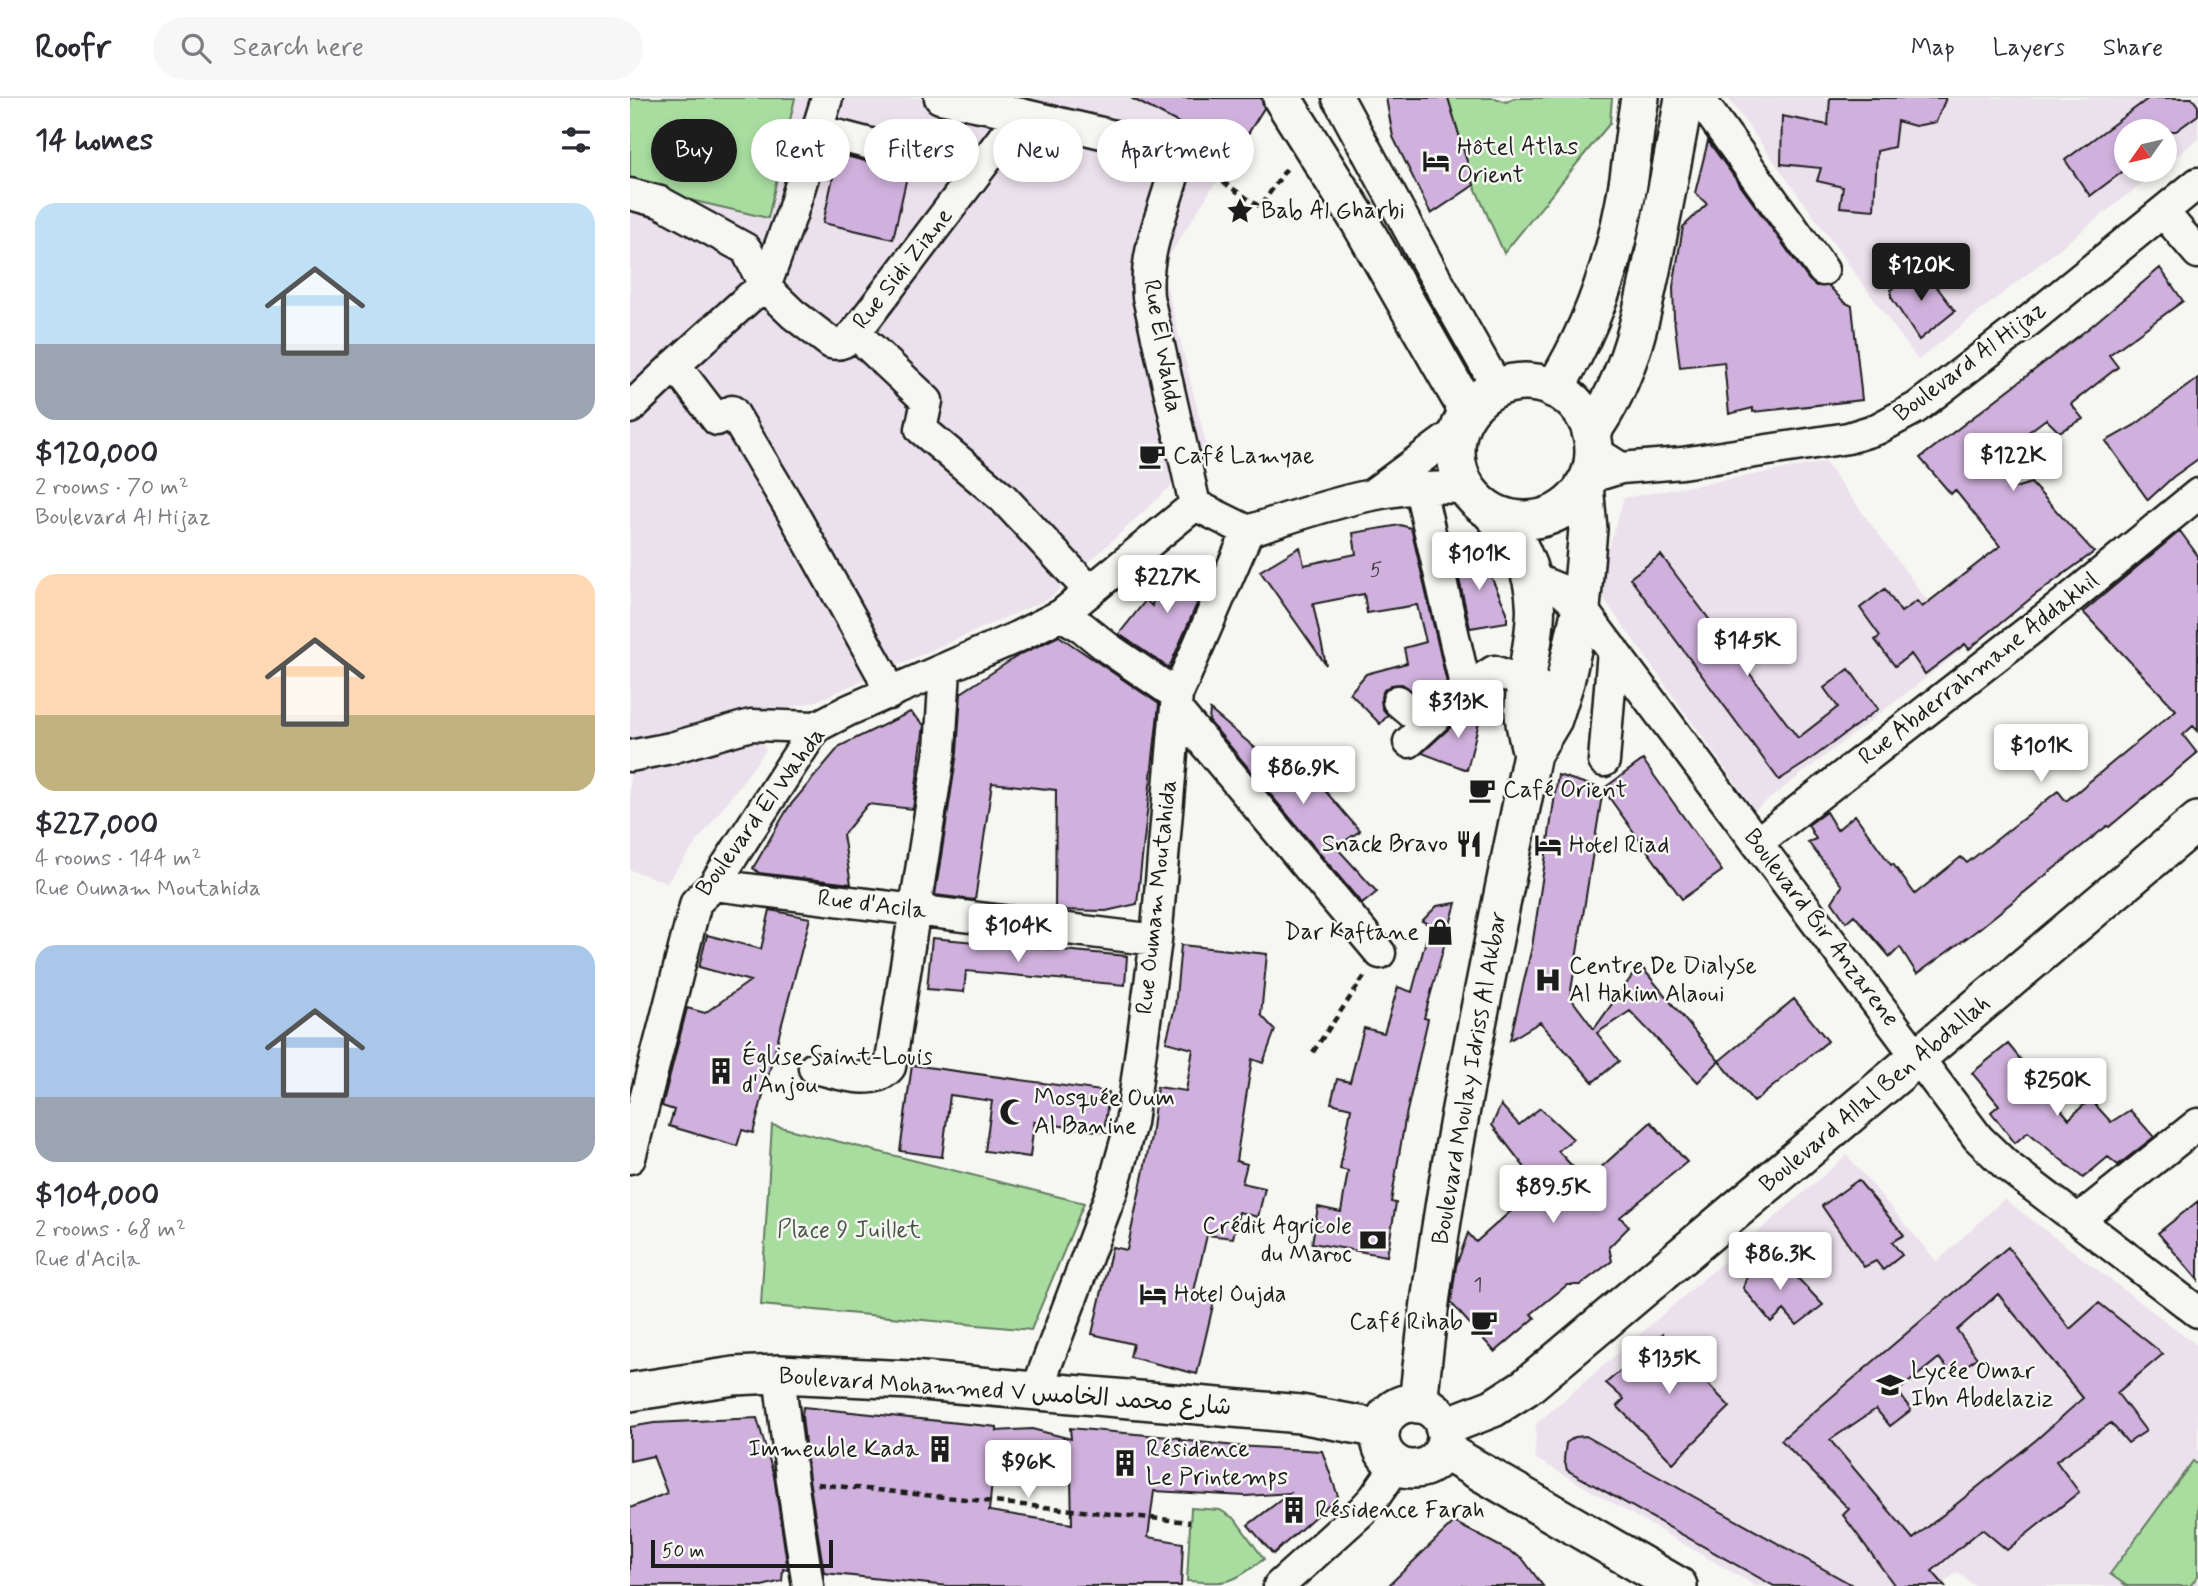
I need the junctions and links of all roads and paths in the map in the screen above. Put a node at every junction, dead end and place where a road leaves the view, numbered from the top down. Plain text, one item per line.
1 (827, 98) edge
2 (940, 98) edge
3 (1282, 98) edge
4 (1338, 98) edge
5 (1640, 98) edge
6 (1685, 98) edge
7 (1699, 98) edge
8 (1021, 114) junction
9 (820, 119) edge
10 (1097, 132) edge
11 (1308, 137) junction
12 (979, 169) edge
13 (1629, 179) junction
14 (801, 182) edge
15 (969, 182) edge
16 (1171, 182) edge
17 (1223, 182) edge
18 (2198, 183) edge
19 (1668, 185) junction
20 (630, 194) edge
21 (2163, 212) junction
22 (2198, 253) edge
23 (1823, 270) dead end
24 (765, 287) junction
25 (855, 332) junction
26 (675, 365) junction
27 (1497, 387) junction
28 (1555, 388) junction
29 (630, 408) edge
30 (1463, 421) junction
31 (1596, 463) junction
32 (1420, 489) junction
33 (1374, 493) junction
34 (2198, 494) edge
35 (1478, 499) junction
36 (1195, 506) junction
37 (1248, 531) junction
38 (1531, 578) junction
39 (1090, 592) junction
40 (1581, 608) junction
41 (1061, 615) junction
42 (1613, 650) junction
43 (945, 670) junction
44 (1527, 681) junction
45 (1466, 690) junction
46 (889, 694) junction
47 (1560, 696) junction
48 (1398, 701) dead end
49 (1177, 702) junction
50 (1431, 721) junction
51 (816, 727) junction
52 (1409, 742) dead end
53 (1532, 754) junction
54 (630, 756) edge
55 (1604, 761) dead end
56 (2198, 821) edge
57 (1758, 842) junction
58 (714, 885) junction
59 (914, 910) junction
60 (1156, 940) junction
61 (1380, 953) joint
62 (1313, 1052) dead end
63 (1918, 1059) junction
64 (814, 1068) dead end
65 (2198, 1124) edge
66 (630, 1158) edge
67 (2078, 1220) junction
68 (2198, 1312) edge
69 (779, 1374) junction
70 (630, 1392) edge
71 (1036, 1392) junction
72 (1435, 1427) junction
73 (1381, 1429) junction
74 (1397, 1465) junction
75 (792, 1481) junction
76 (1190, 1522) dead end
77 (808, 1586) edge
78 (1279, 1586) edge
79 (1678, 1586) edge

1 - 9 street
2 - 8 street
3 - 11 main road
4 - 27 street
5 - 13 main road
6 - 19 main road
7 - 23 street
8 - 10 street
8 - 12 street, Rue Sidi Ziane
11 - 17 path
11 - 30 main road
13 - 19 street
13 - 28 main road
14 - 24 street
15 - 25 street, Rue Sidi Ziane
16 - 36 street, Rue El Wahda
18 - 21 street, Boulevard Al Hijaz
19 - 31 main road
20 - 24 street
21 - 22 street
21 - 31 street, Boulevard Al Hijaz
24 - 25 street, Rue Sidi Ziane
24 - 26 street
25 - 39 street
26 - 29 street
26 - 46 street
27 - 28 main road
27 - 30 main road
28 - 31 main road
30 - 33 street
30 - 35 main road
31 - 35 main road
31 - 40 main road, Boulevard Moulay Idriss Al Akbar
32 - 33 street
32 - 35 street
32 - 45 street
33 - 37 street
34 - 57 street, Rue Abderrahmane Addakhil
35 - 38 main road, Boulevard Moulay Idriss Al Akbar
36 - 37 street
36 - 39 street, Boulevard El Wahda
37 - 49 street, Rue Oumam Moutahida
38 - 40 street, Boulevard Bir Anzarene
38 - 44 main road, Boulevard Moulay Idriss Al Akbar
39 - 41 street, Boulevard El Wahda
40 - 42 street, Boulevard Bir Anzarene
40 - 47 main road, Boulevard Moulay Idriss Al Akbar
41 - 43 street, Boulevard El Wahda
41 - 49 street
42 - 55 street
42 - 57 street, Boulevard Bir Anzarene
43 - 46 street, Boulevard El Wahda
43 - 59 street
44 - 45 street
44 - 47 street
44 - 53 main road, Boulevard Moulay Idriss Al Akbar
45 - 50 street
46 - 51 street, Boulevard El Wahda
47 - 53 main road, Boulevard Moulay Idriss Al Akbar
48 - 50 street
49 - 60 street, Rue Oumam Moutahida
49 - 61 street
50 - 52 street
51 - 54 street
51 - 58 street, Boulevard El Wahda
53 - 72 main road, Boulevard Moulay Idriss Al Akbar
56 - 63 main road, Boulevard Allal Ben Abdallah
57 - 63 street, Boulevard Bir Anzarene
58 - 59 street, Rue d'Acila
58 - 66 street, Boulevard El Wahda
59 - 60 street, Rue d'Acila
59 - 64 street
60 - 71 street, Rue Oumam Moutahida
61 - 62 path
63 - 67 street, Boulevard Bir Anzarene
63 - 72 main road, Boulevard Allal Ben Abdallah
65 - 67 street
67 - 68 street, Boulevard Bir Anzarene
69 - 70 main road, Boulevard Mohammed V شارع محمد الخامس
69 - 71 main road, Boulevard Mohammed V شارع محمد الخامس
69 - 75 street
71 - 73 main road, Boulevard Mohammed V شارع محمد الخامس
72 - 73 main road
72 - 74 main road
72 - 79 main road
73 - 74 main road
74 - 78 street
75 - 76 path
75 - 77 street

